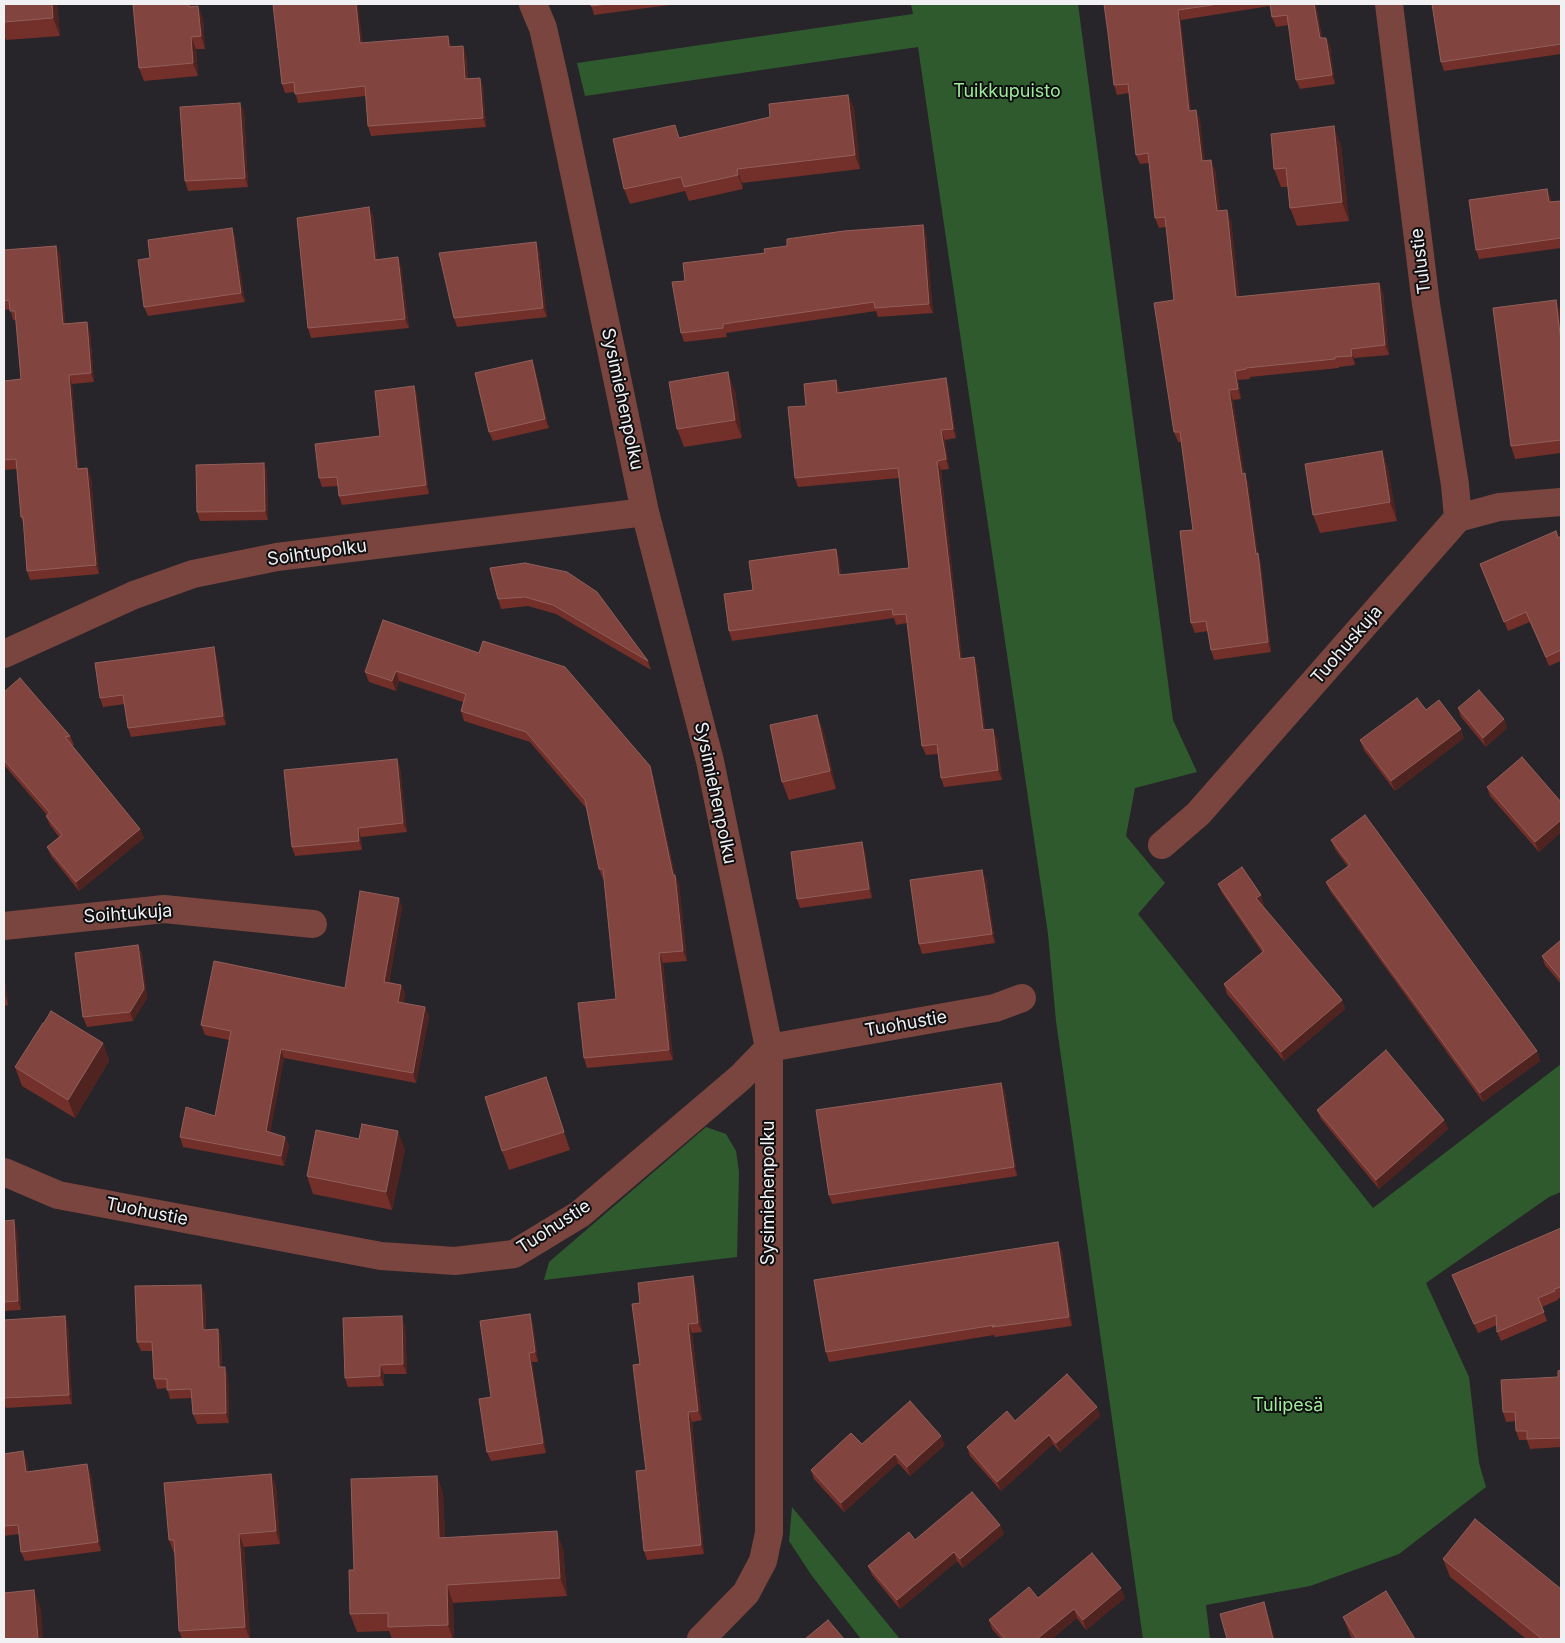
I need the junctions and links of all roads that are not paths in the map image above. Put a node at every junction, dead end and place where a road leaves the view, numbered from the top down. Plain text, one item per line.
1 (533, 4) edge
2 (1390, 4) edge
3 (1561, 502) edge
4 (645, 512) junction
5 (1458, 518) junction
6 (4, 654) edge
7 (1162, 845) dead end
8 (313, 924) dead end
9 (4, 926) edge
10 (1022, 998) dead end
11 (768, 1048) junction
12 (4, 1172) edge
13 (701, 1639) edge

1 - 4 street, Sysimiehenpolku
2 - 5 street, Tulustie
3 - 5 street
4 - 6 street, Soihtupolku
4 - 11 street, Sysimiehenpolku
5 - 7 street, Tuohuskuja
8 - 9 street, Soihtukuja
10 - 11 street, Tuohustie
11 - 12 street, Tuohustie
11 - 13 street, Sysimiehenpolku

